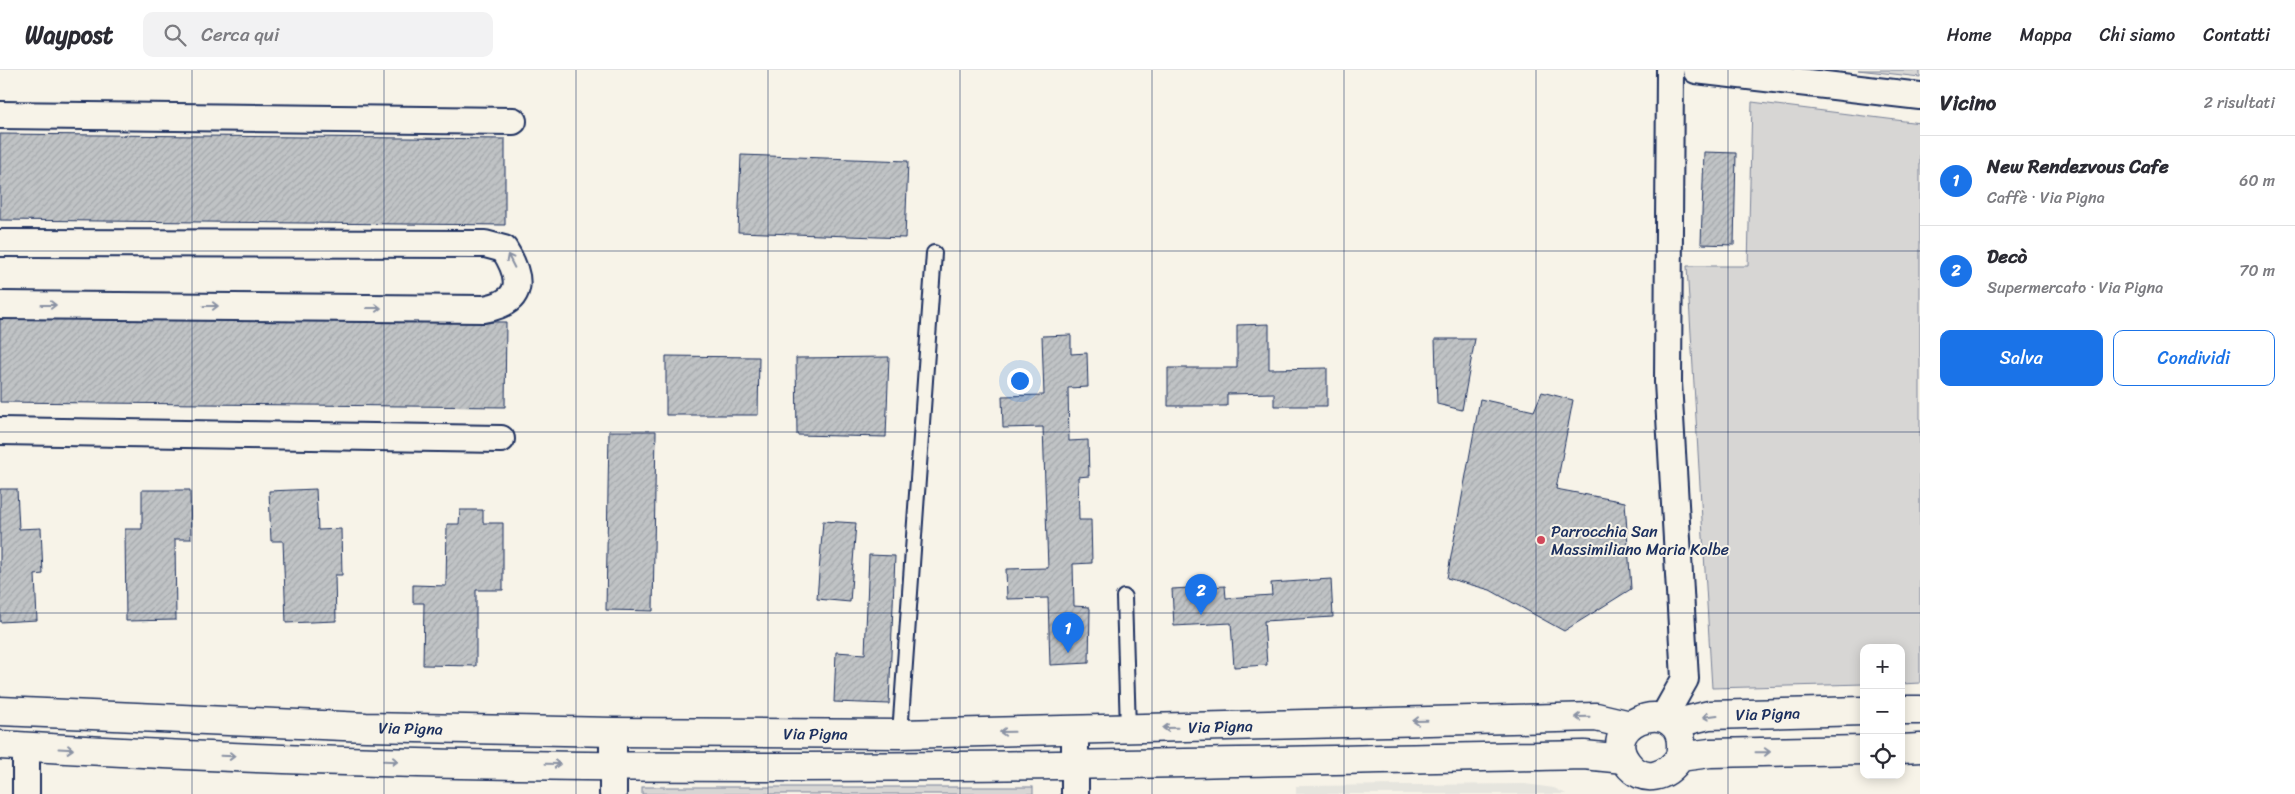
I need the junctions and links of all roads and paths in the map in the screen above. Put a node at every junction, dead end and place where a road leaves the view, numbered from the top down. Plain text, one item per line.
1 (1670, 70) edge
2 (1696, 70) edge
3 (1920, 96) edge
4 (0, 115) edge
5 (513, 121) dead end
6 (0, 243) edge
7 (934, 252) dead end
8 (0, 305) edge
9 (0, 431) edge
10 (502, 439) dead end
11 (1124, 597) dead end
12 (1905, 710) edge
13 (1920, 710) edge
14 (0, 711) edge
15 (1860, 711) edge
16 (1668, 721) junction
17 (1630, 725) junction
18 (1128, 729) junction
19 (1075, 730) junction
20 (613, 732) junction
21 (900, 734) junction
22 (13, 746) edge
23 (1920, 748) edge
24 (1905, 749) edge
25 (1860, 750) edge
26 (1680, 757) junction
27 (1624, 759) junction
28 (613, 765) junction
29 (1075, 766) junction
30 (26, 794) edge
31 (613, 794) edge
32 (1075, 794) edge

1 - 16 street
2 - 3 street
4 - 5 street
8 -> 6 street
7 - 21 lane
9 - 10 street
11 - 18 lane
12 - 13 main road
14 - 20 main road, Via Pigna
15 -> 16 main road, Via Pigna
16 - 17 main road
16 - 26 main road
17 -> 18 main road, Via Pigna
17 - 27 main road
18 - 19 main road, Via Pigna
19 -> 21 main road, Via Pigna
19 - 29 street
20 - 21 main road, Via Pigna
20 - 28 street
22 -> 28 main road
22 - 30 street
23 - 24 main road
26 -> 25 main road
26 - 27 main road
27 - 29 main road
28 - 29 main road
28 - 31 street
29 - 32 street

